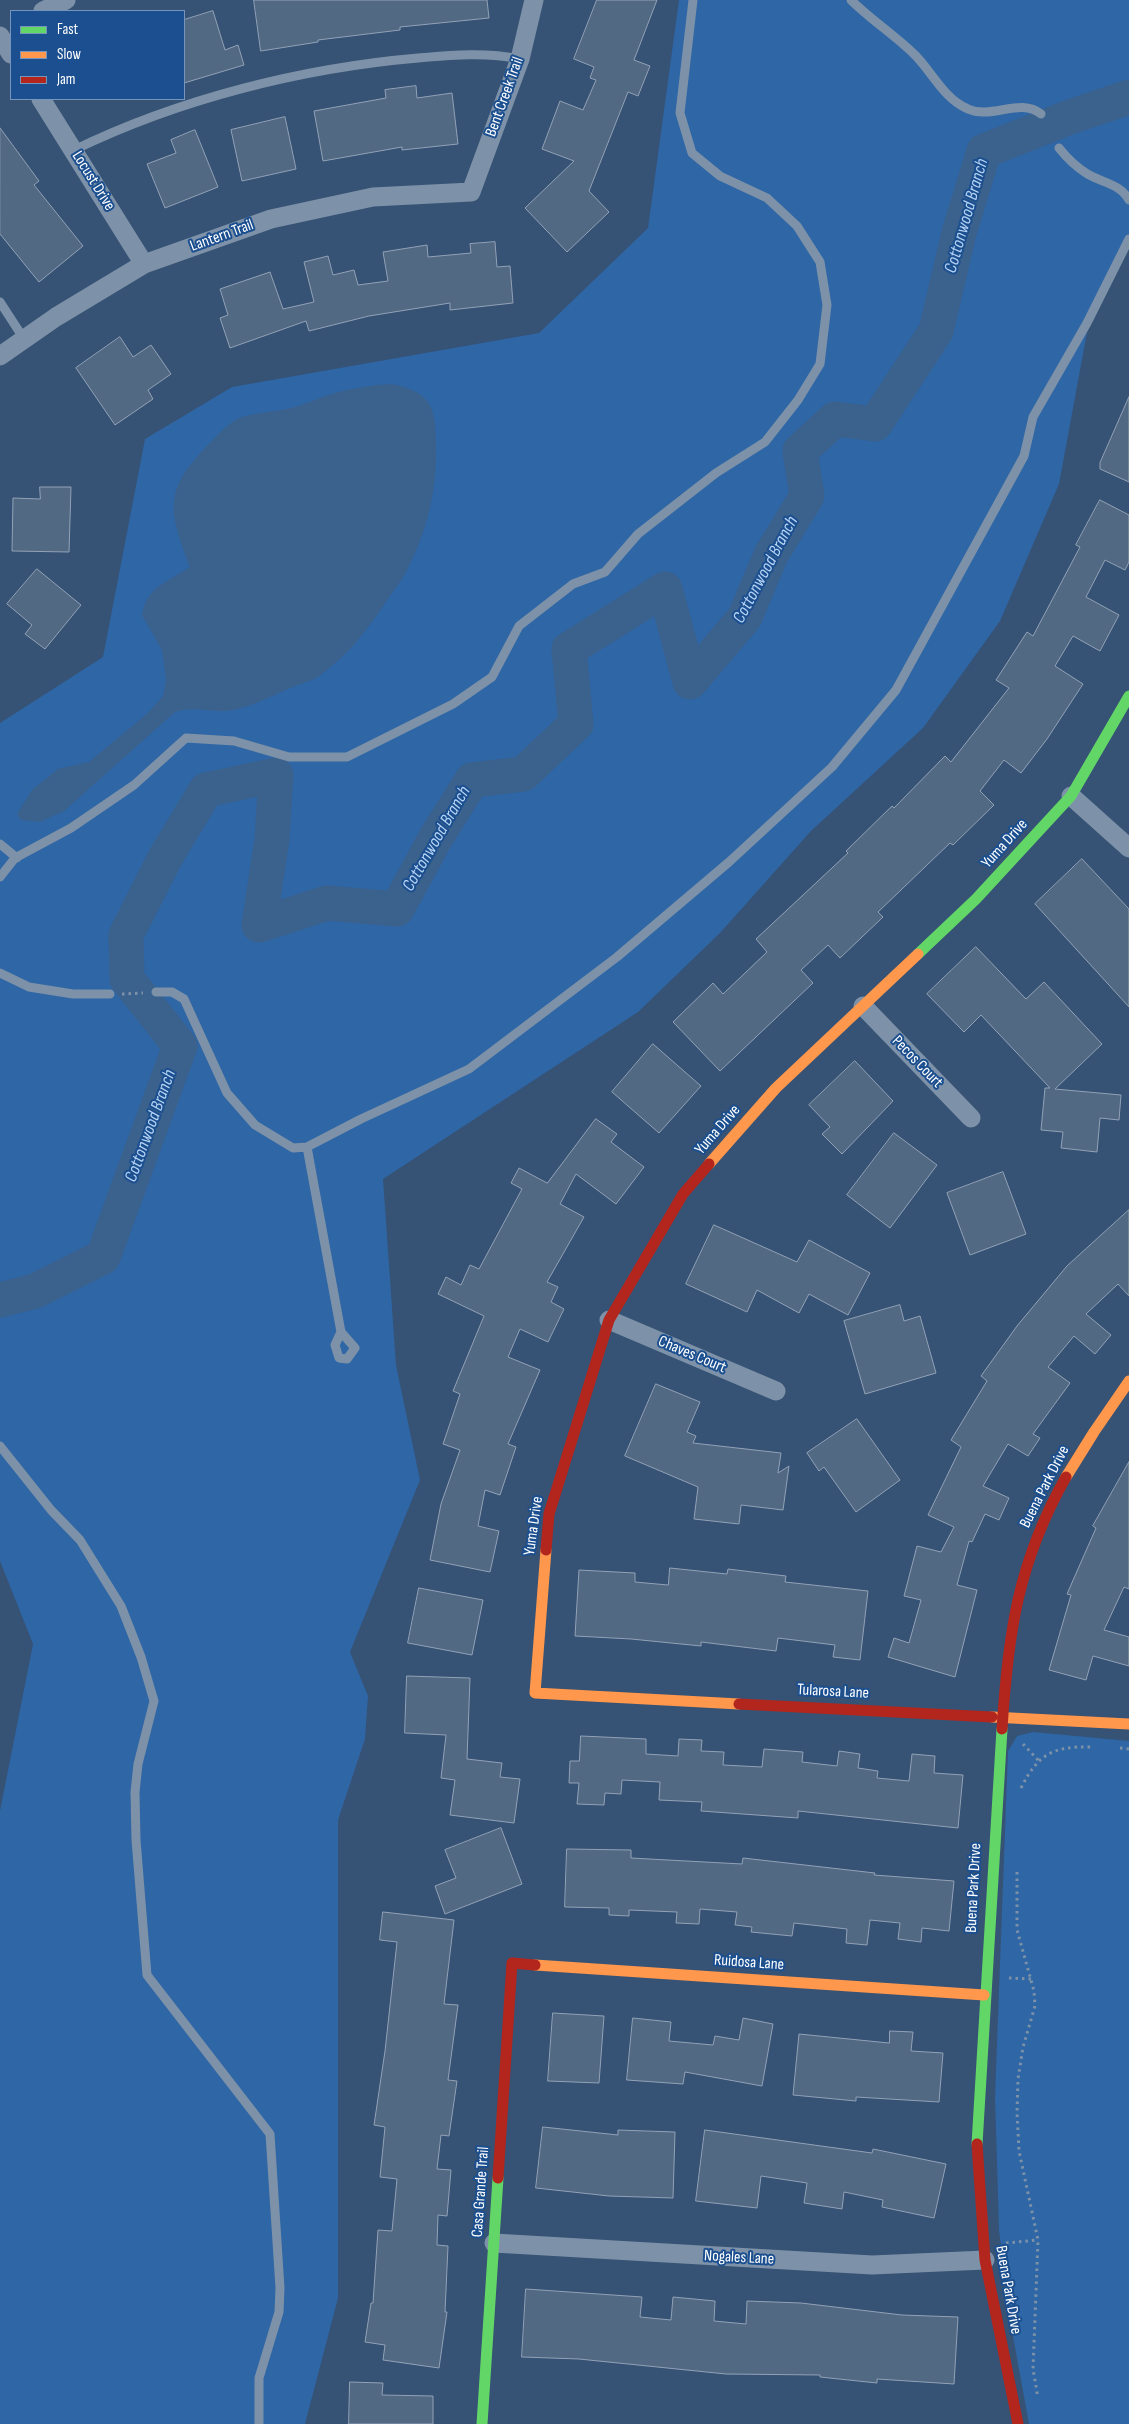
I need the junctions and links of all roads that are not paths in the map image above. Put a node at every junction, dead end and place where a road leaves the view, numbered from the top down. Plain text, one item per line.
1 (66, 0) edge
2 (534, 0) edge
3 (694, 0) edge
4 (851, 0) edge
5 (45, 10) edge
6 (0, 37) edge
7 (10, 52) edge
8 (520, 59) junction
9 (42, 100) edge
10 (1041, 114) dead end
11 (1060, 148) dead end
12 (74, 150) junction
13 (471, 192) joint
14 (1129, 200) edge
15 (1129, 239) edge
16 (144, 264) junction
17 (0, 302) edge
18 (24, 339) junction
19 (0, 356) edge
20 (1129, 696) edge
21 (1071, 796) junction
22 (0, 844) edge
23 (1129, 848) edge
24 (17, 858) junction
25 (0, 877) edge
26 (0, 973) edge
27 (156, 992) road end
28 (110, 994) road end
29 (863, 1006) junction
30 (971, 1118) dead end
31 (307, 1147) junction
32 (609, 1320) junction
33 (341, 1332) dead end
34 (1129, 1381) edge
35 (776, 1391) dead end
36 (0, 1446) edge
37 (535, 1693) joint
38 (1001, 1717) junction
39 (1129, 1724) edge
40 (512, 1962) joint
41 (984, 1996) junction
42 (494, 2243) junction
43 (984, 2260) junction
44 (259, 2424) edge
45 (482, 2424) edge
46 (1018, 2424) edge

1 - 5 street
2 - 8 street, Bent Creek Trail
3 - 24 lane
4 - 10 lane
6 - 7 street
8 - 12 lane
8 - 13 street, Bent Creek Trail
9 - 12 street, Locust Drive
11 - 14 lane
12 - 16 street, Locust Drive
13 - 16 street, Lantern Trail
15 - 31 lane
16 - 18 street, Lantern Trail
17 - 18 lane
18 - 19 street, Lantern Trail
20 - 21 street, Yuma Drive
21 - 23 street
21 - 29 street, Yuma Drive
22 - 24 lane
24 - 25 lane
26 - 28 lane
27 - 31 lane
29 - 30 street, Pecos Court
29 - 32 street, Yuma Drive
31 - 33 lane
32 - 35 street, Chaves Court
32 - 37 street, Yuma Drive
34 - 38 street, Buena Park Drive
36 - 44 lane
37 - 38 street, Tularosa Lane
38 - 39 street, Tularosa Lane
38 - 41 street, Buena Park Drive
40 - 41 street, Ruidosa Lane
40 - 42 street, Casa Grande Trail
41 - 43 street, Buena Park Drive
42 - 43 street, Nogales Lane
42 - 45 street, Casa Grande Trail
43 - 46 street, Buena Park Drive

